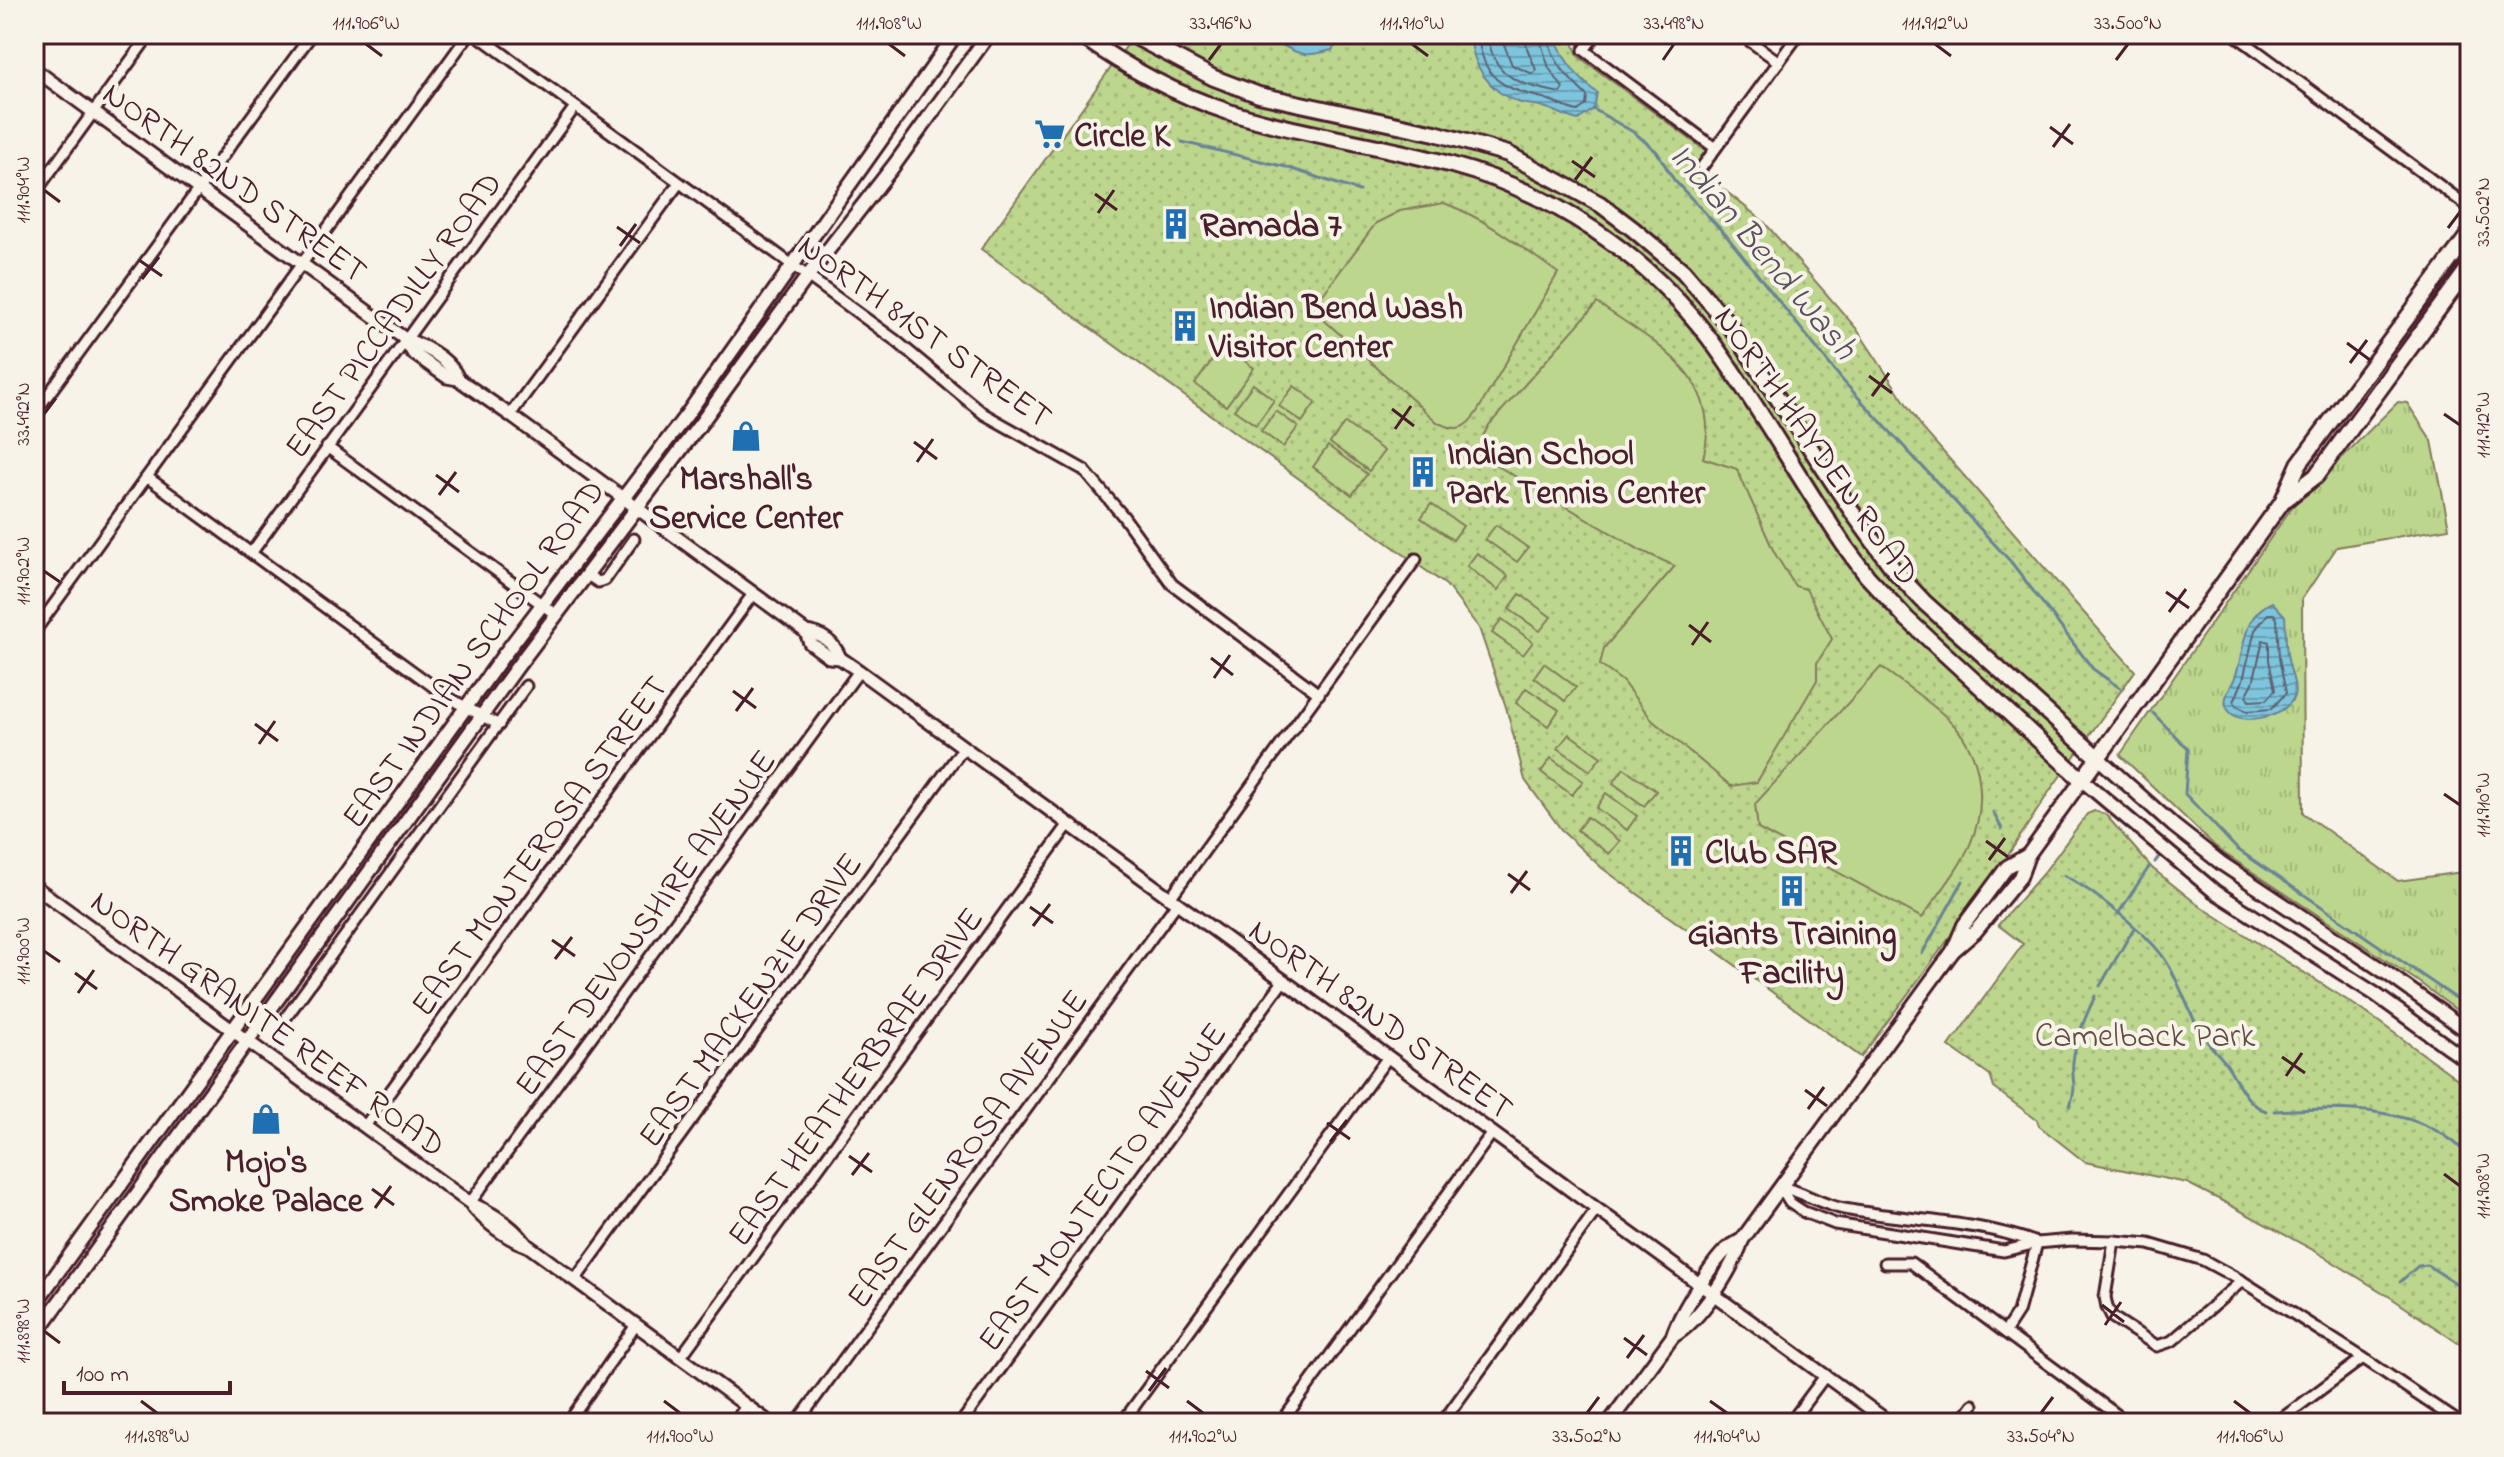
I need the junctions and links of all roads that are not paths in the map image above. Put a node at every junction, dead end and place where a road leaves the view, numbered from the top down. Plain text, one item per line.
1 (150, 34) edge
2 (312, 34) edge
3 (469, 34) edge
4 (476, 34) edge
5 (956, 34) edge
6 (989, 34) edge
7 (1079, 34) edge
8 (1130, 34) edge
9 (1596, 34) edge
10 (1740, 34) edge
11 (1799, 34) edge
12 (2234, 34) edge
13 (1779, 62) junction
14 (34, 69) edge
15 (575, 107) junction
16 (93, 112) junction
17 (1715, 148) junction
18 (1702, 167) dead end
19 (679, 183) junction
20 (199, 189) junction
21 (34, 194) edge
22 (2470, 208) edge
23 (2470, 233) edge
24 (302, 264) junction
25 (2470, 266) edge
26 (793, 267) junction
27 (807, 277) junction
28 (405, 339) junction
29 (34, 414) edge
30 (510, 415) junction
31 (327, 447) junction
32 (147, 477) junction
33 (621, 497) junction
34 (2282, 502) junction
35 (636, 508) junction
36 (634, 539) dead end
37 (252, 552) junction
38 (1416, 559) dead end
39 (586, 574) junction
40 (753, 594) junction
41 (542, 604) junction
42 (555, 614) junction
43 (34, 632) edge
44 (859, 671) junction
45 (526, 686) dead end
46 (1319, 694) junction
47 (466, 707) junction
48 (482, 715) junction
49 (499, 725) junction
50 (964, 747) junction
51 (2097, 757) junction
52 (2082, 780) junction
53 (1069, 824) junction
54 (34, 886) edge
55 (1173, 900) junction
56 (1284, 980) junction
57 (282, 993) junction
58 (296, 1003) junction
59 (287, 1016) dead end
60 (232, 1031) junction
61 (2470, 1033) edge
62 (247, 1041) junction
63 (1388, 1057) junction
64 (2470, 1063) edge
65 (365, 1126) junction
66 (1492, 1133) junction
67 (1780, 1187) junction
68 (470, 1203) junction
69 (1597, 1209) junction
70 (2114, 1241) junction
71 (2037, 1243) junction
72 (1885, 1263) dead end
73 (575, 1280) junction
74 (2242, 1281) junction
75 (1707, 1289) junction
76 (34, 1305) edge
77 (636, 1325) junction
78 (2005, 1332) junction
79 (34, 1337) edge
80 (680, 1358) junction
81 (2363, 1358) junction
82 (1825, 1376) junction
83 (1973, 1405) dead end
84 (746, 1406) junction
85 (568, 1423) edge
86 (734, 1423) edge
87 (770, 1423) edge
88 (797, 1423) edge
89 (961, 1423) edge
90 (1122, 1423) edge
91 (1281, 1423) edge
92 (1442, 1423) edge
93 (1609, 1423) edge
94 (1790, 1423) edge
95 (1890, 1423) edge
96 (1960, 1423) edge
97 (2128, 1423) edge
98 (2276, 1423) edge
99 (2460, 1423) edge

1 - 16 street
2 - 20 street
3 - 24 street
4 - 15 street, NORTH 81ST STREET
5 - 26 main road, EAST INDIAN SCHOOL ROAD
6 - 27 main road, EAST INDIAN SCHOOL ROAD
7 - 52 main road, NORTH HAYDEN ROAD
8 - 51 main road, NORTH HAYDEN ROAD
9 - 17 street
10 - 13 street
11 - 13 street
12 - 22 street
13 - 17 street
14 - 16 street, NORTH 82ND STREET
15 - 19 street, NORTH 81ST STREET
15 - 28 street, EAST PICCADILLY ROAD
16 - 20 street, NORTH 82ND STREET
16 - 21 street
17 - 18 street
19 - 26 street, NORTH 81ST STREET
19 - 30 street
20 - 24 street, NORTH 82ND STREET
20 - 29 street
23 - 34 main road
24 - 28 street, NORTH 82ND STREET
24 - 32 street
25 - 34 main road
26 - 27 street, NORTH 81ST STREET
26 - 33 main road, EAST INDIAN SCHOOL ROAD
27 - 35 main road, EAST INDIAN SCHOOL ROAD
27 - 46 street, NORTH 81ST STREET
28 - 30 street, NORTH 82ND STREET
28 - 31 street, EAST PICCADILLY ROAD
30 - 33 street, NORTH 82ND STREET
31 - 37 street, EAST PICCADILLY ROAD
31 - 41 street
32 - 37 street
32 - 43 street
33 - 35 street, NORTH 82ND STREET
33 - 41 main road, EAST INDIAN SCHOOL ROAD
34 - 51 main road
35 - 39 main road, EAST INDIAN SCHOOL ROAD
35 - 40 street, NORTH 82ND STREET
36 - 39 street, EAST INDIAN SCHOOL ROAD
37 - 47 street
38 - 46 street, EAST GLENROSA AVENUE
39 - 42 main road, EAST INDIAN SCHOOL ROAD
40 - 44 street, NORTH 82ND STREET
40 - 65 street, EAST MONTEROSA STREET
41 - 42 street
41 - 47 main road, EAST INDIAN SCHOOL ROAD
42 - 48 main road, EAST INDIAN SCHOOL ROAD
44 - 50 street, NORTH 82ND STREET
44 - 68 street, EAST DEVONSHIRE AVENUE
45 - 49 street, EAST INDIAN SCHOOL ROAD
46 - 55 street, EAST GLENROSA AVENUE
47 - 48 street
47 - 60 main road, EAST INDIAN SCHOOL ROAD
48 - 49 street
48 - 57 main road, EAST INDIAN SCHOOL ROAD
49 - 58 street, EAST INDIAN SCHOOL ROAD
50 - 53 street, NORTH 82ND STREET
50 - 73 street, EAST MACKENZIE DRIVE
51 - 52 main road
51 - 61 main road, NORTH HAYDEN ROAD
52 - 64 main road, NORTH HAYDEN ROAD
52 - 67 main road
53 - 55 street, NORTH 82ND STREET
53 - 80 street, EAST HEATHERBRAE DRIVE
54 - 60 street, NORTH GRANITE REEF ROAD
55 - 56 street, NORTH 82ND STREET
55 - 88 street, EAST GLENROSA AVENUE
56 - 63 street, NORTH 82ND STREET
56 - 89 street, EAST MONTECITO AVENUE
57 - 58 street
57 - 62 main road, EAST INDIAN SCHOOL ROAD
58 - 59 street, EAST INDIAN SCHOOL ROAD
60 - 62 street, NORTH GRANITE REEF ROAD
60 - 76 main road, EAST INDIAN SCHOOL ROAD
62 - 65 street, NORTH GRANITE REEF ROAD
62 - 79 main road, EAST INDIAN SCHOOL ROAD
63 - 66 street, NORTH 82ND STREET
63 - 90 street
65 - 68 street, NORTH GRANITE REEF ROAD
66 - 69 street, NORTH 82ND STREET
66 - 91 street
67 - 71 street
67 - 71 street
67 - 75 main road
68 - 73 street, NORTH GRANITE REEF ROAD
69 - 75 street, NORTH 82ND STREET
69 - 92 street
70 - 71 street
70 - 74 street
70 - 74 street
71 - 78 street
72 - 78 street
73 - 77 street, NORTH GRANITE REEF ROAD
74 - 81 street
75 - 82 street, NORTH 82ND STREET
75 - 93 main road
77 - 80 street, NORTH GRANITE REEF ROAD
77 - 85 street
78 - 97 street
80 - 84 street, NORTH GRANITE REEF ROAD
81 - 98 street
81 - 99 street
82 - 94 street
82 - 95 street, NORTH 82ND STREET
83 - 96 street
84 - 86 street
84 - 87 street, NORTH GRANITE REEF ROAD

